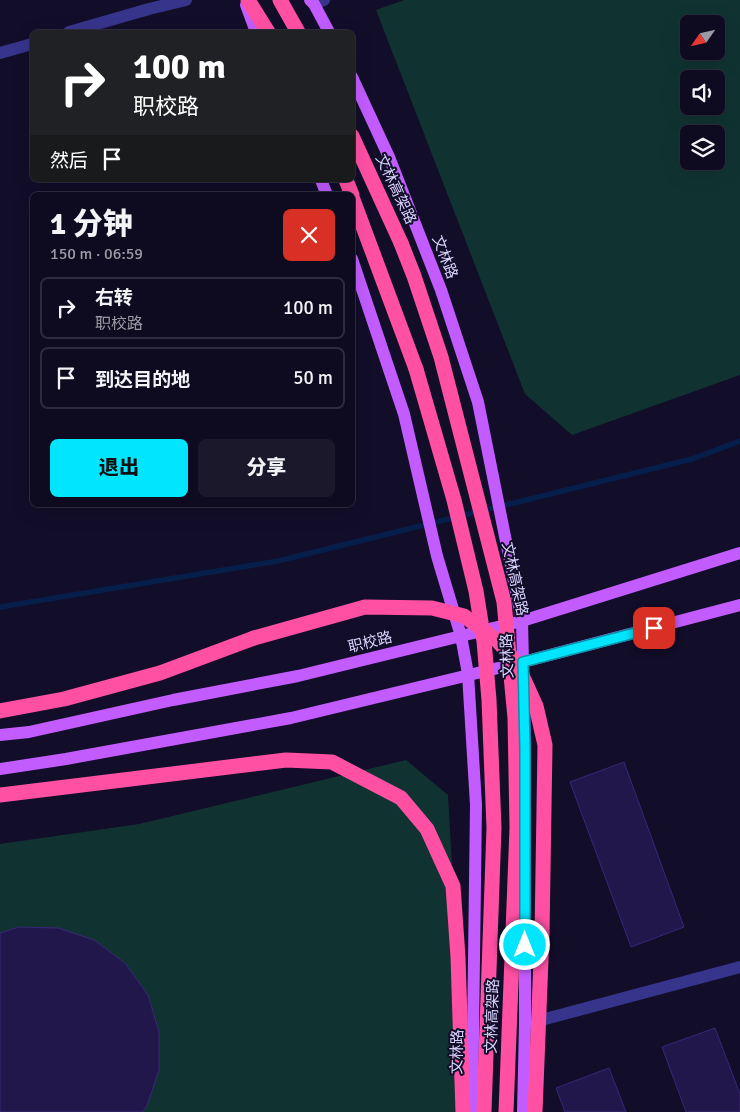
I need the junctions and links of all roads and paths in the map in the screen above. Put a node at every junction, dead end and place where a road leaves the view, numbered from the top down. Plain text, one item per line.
1 (186, 0) edge
2 (246, 0) edge
3 (280, 0) edge
4 (316, 2) edge
5 (76, 30) edge
6 (255, 30) edge
7 (267, 30) edge
8 (297, 30) edge
9 (328, 30) edge
10 (30, 45) edge
11 (0, 53) edge
12 (355, 84) edge
13 (355, 143) edge
14 (355, 204) edge
15 (355, 268) edge
16 (740, 552) edge
17 (740, 605) edge
18 (522, 621) junction
19 (461, 636) junction
20 (523, 662) junction
21 (468, 674) junction
22 (0, 711) edge
23 (0, 735) edge
24 (0, 769) edge
25 (0, 795) edge
26 (740, 967) edge
27 (525, 1024) junction
28 (463, 1112) edge
29 (472, 1112) edge
30 (484, 1112) edge
31 (506, 1112) edge
32 (523, 1112) edge
33 (536, 1112) edge

1 - 5 street
2 - 6 main road
2 - 7 highway
3 - 8 highway
4 - 9 main road
10 - 11 street
12 - 18 main road, 文林路
13 - 31 highway, 文林高架路, bridge
14 - 30 highway, 文林高架路, bridge
15 - 19 main road, 文林路
16 - 18 main road, 职校路
17 - 20 main road
18 - 19 main road, 职校路
18 - 20 main road, 文林路
19 - 21 main road, 文林路
19 - 23 main road, 职校路
20 - 21 main road
20 - 27 main road, 文林路
21 - 24 main road
21 - 29 main road, 文林路
22 - 33 highway, bridge
25 - 28 highway
26 - 27 street
27 - 32 main road, 文林路

